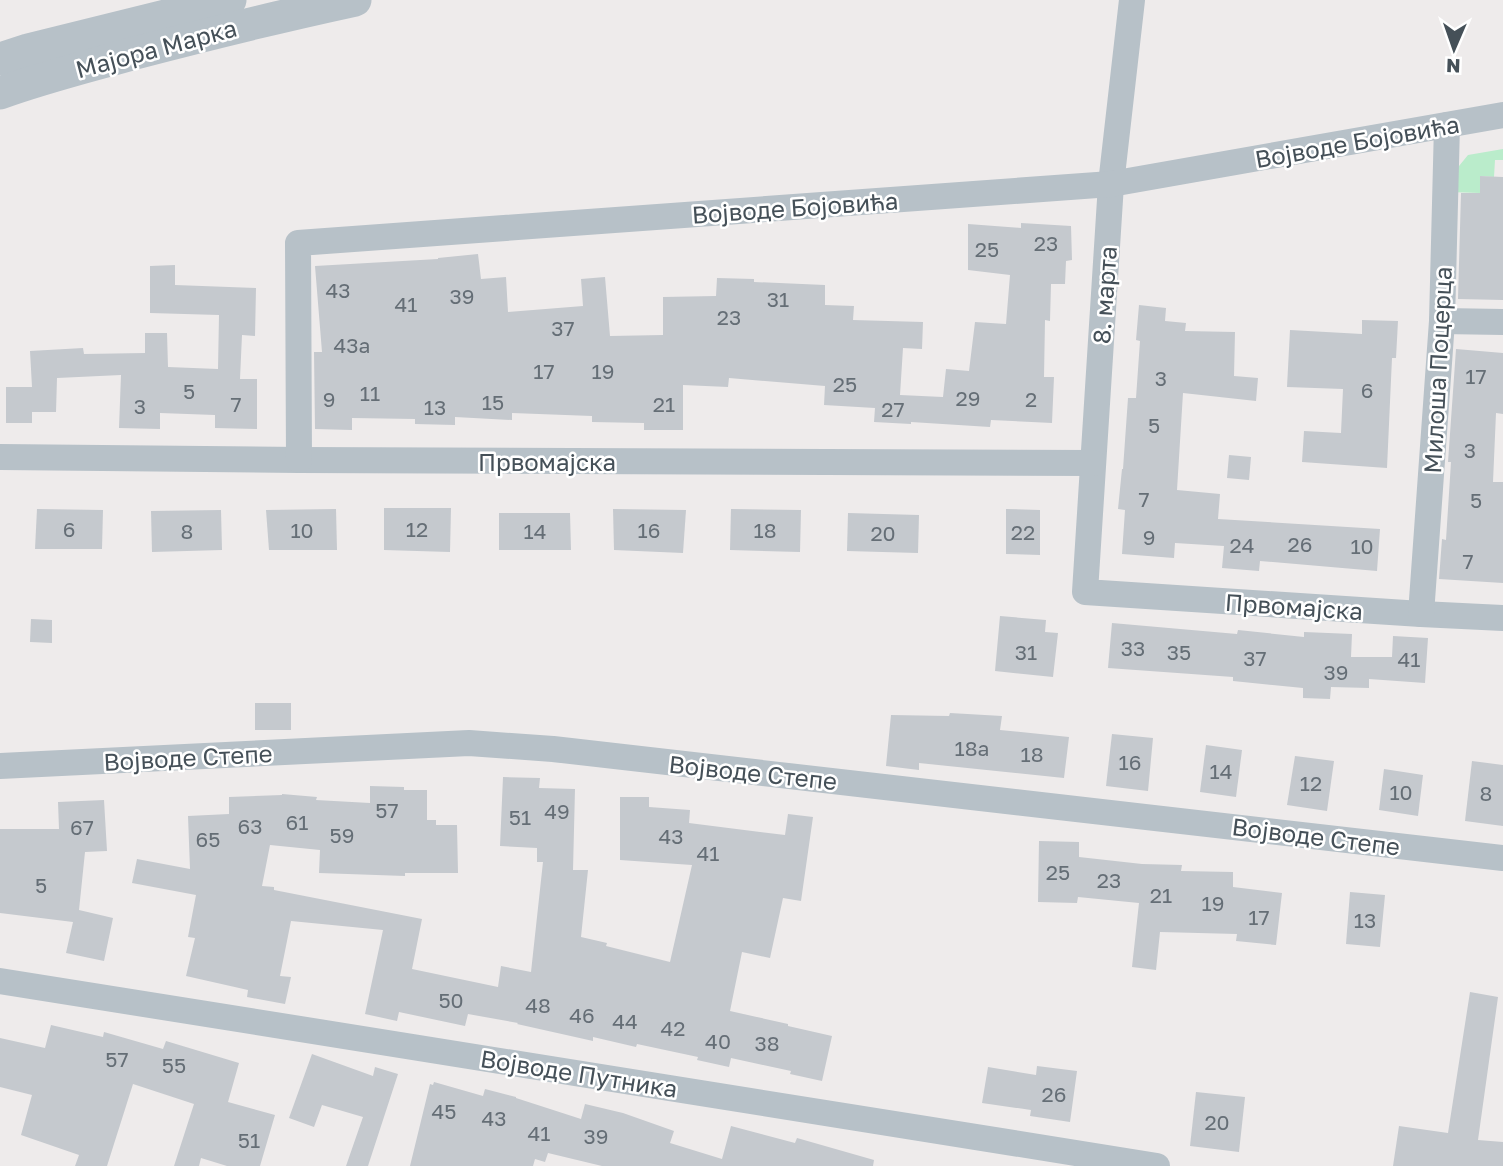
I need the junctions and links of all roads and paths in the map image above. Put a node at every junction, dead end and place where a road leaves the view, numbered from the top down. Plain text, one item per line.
1 (230, 0) edge
2 (355, 0) edge
3 (1132, 0) edge
4 (0, 59) edge
5 (0, 93) edge
6 (1503, 115) edge
7 (1447, 125) junction
8 (1111, 184) junction
9 (1442, 321) junction
10 (1503, 322) edge
11 (0, 457) edge
12 (299, 460) junction
13 (1093, 463) junction
14 (1085, 592) joint
15 (1421, 614) junction
16 (1503, 618) edge
17 (0, 766) edge
18 (1503, 858) edge
19 (0, 981) edge
20 (1157, 1166) edge

1 - 4 street, Мајора Марка
2 - 5 street, Мајора Марка
3 - 8 street, 8. марта
6 - 7 street, Војводе Бојовића
7 - 8 street, Војводе Бојовића
7 - 9 street, Милоша Поцерца
8 - 12 street, Војводе Бојовића
8 - 13 street, 8. марта
9 - 10 street
9 - 15 street, Милоша Поцерца
11 - 12 street, Првомајска
12 - 13 street, Првомајска
13 - 14 street, 8. марта
14 - 15 street, Првомајска
15 - 16 street, Првомајска
17 - 18 street, Војводе Степе
19 - 20 street, Војводе Путника

